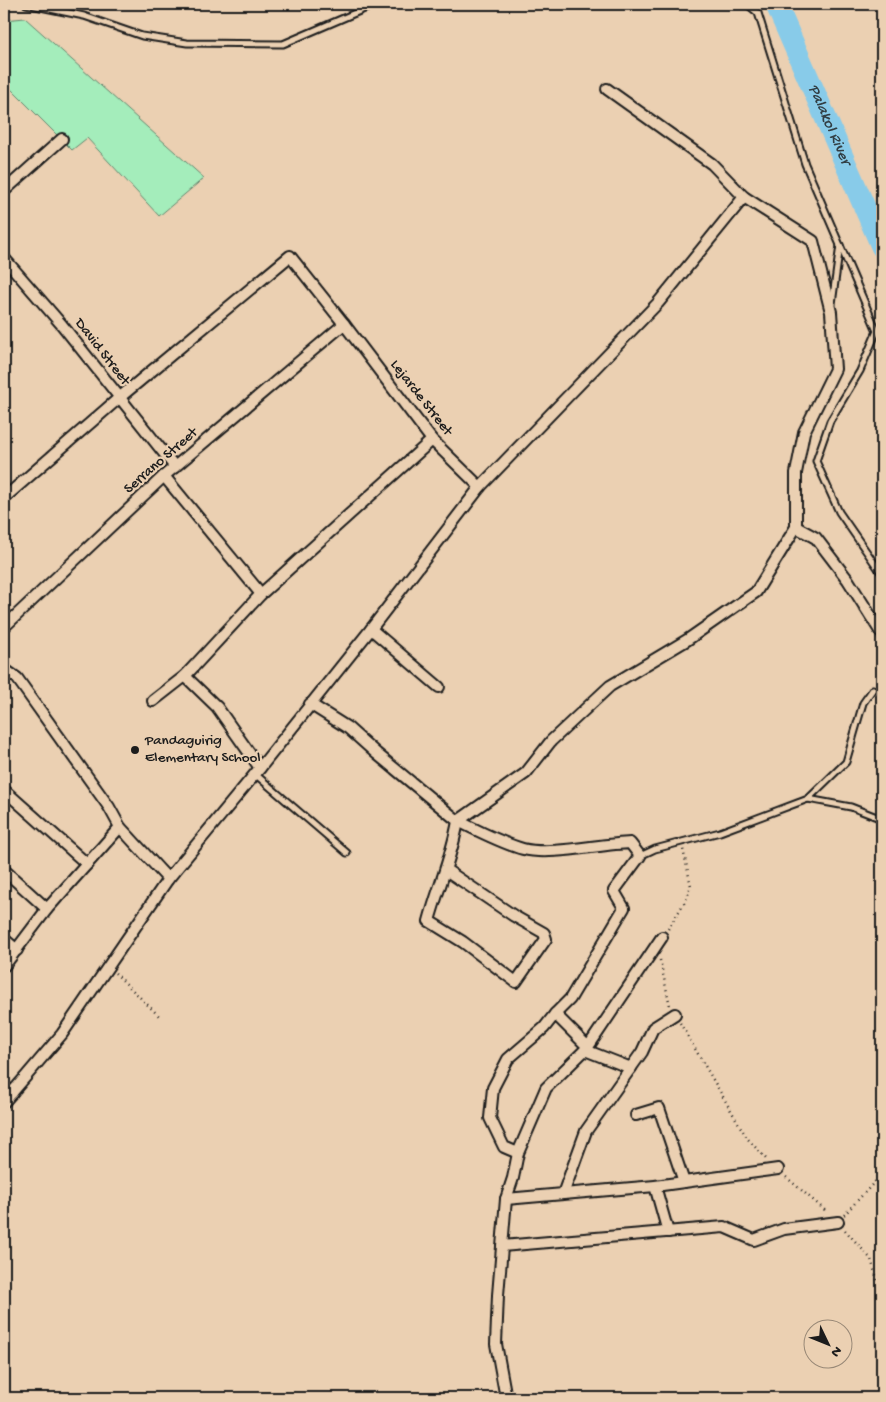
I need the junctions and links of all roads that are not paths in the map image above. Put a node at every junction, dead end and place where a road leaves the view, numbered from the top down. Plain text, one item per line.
1 (26, 4) edge
2 (376, 4) edge
3 (747, 4) edge
4 (607, 89) dead end
5 (62, 139) dead end
6 (4, 191) edge
7 (744, 197) junction
8 (840, 245) junction
9 (4, 258) edge
10 (831, 312) junction
11 (344, 324) junction
12 (119, 398) junction
13 (432, 440) junction
14 (174, 468) junction
15 (164, 476) junction
16 (480, 487) junction
17 (4, 498) edge
18 (796, 527) junction
19 (882, 574) edge
20 (261, 594) junction
21 (4, 627) edge
22 (370, 629) junction
23 (882, 634) edge
24 (4, 669) edge
25 (185, 676) junction
26 (439, 687) dead end
27 (873, 689) dead end
28 (153, 701) dead end
29 (310, 704) junction
30 (257, 771) junction
31 (4, 790) edge
32 (808, 799) junction
33 (882, 819) edge
34 (458, 821) junction
35 (120, 827) junction
36 (347, 853) dead end
37 (640, 856) junction
38 (87, 864) junction
39 (4, 870) edge
40 (446, 870) junction
41 (168, 880) junction
42 (47, 909) junction
43 (662, 937) road end
44 (4, 939) edge
45 (17, 950) junction
46 (4, 966) edge
47 (555, 1014) junction
48 (675, 1014) road end
49 (586, 1049) junction
50 (631, 1068) junction
51 (4, 1086) edge
52 (12, 1093) junction
53 (4, 1102) edge
54 (636, 1115) dead end
55 (518, 1153) junction
56 (778, 1169) road end
57 (684, 1182) junction
58 (655, 1186) junction
59 (563, 1194) junction
60 (506, 1199) junction
61 (838, 1222) road end
62 (668, 1232) junction
63 (502, 1246) junction
64 (506, 1398) edge

1 - 2 lane
3 - 8 lane
4 - 7 street
5 - 6 street
7 - 10 street
7 - 16 street
8 - 10 lane
8 - 19 lane
9 - 12 street, David Street
10 - 18 street
11 - 12 street, Lejarde Street
11 - 13 street, Lejarde Street
11 - 14 street, Serrano Street
12 - 14 street, David Street
12 - 17 street
13 - 16 street, Lejarde Street
13 - 20 street
14 - 15 street, Serrano Street
15 - 20 street
15 - 21 street, Serrano Street
16 - 22 street
18 - 23 street
18 - 34 street
20 - 25 street
22 - 26 street
22 - 29 street
24 - 35 street
25 - 28 street
25 - 30 street
27 - 32 lane
29 - 30 street
29 - 34 street
30 - 36 lane
30 - 41 street
31 - 38 street
32 - 33 lane
32 - 37 lane
34 - 37 street
34 - 40 street
35 - 38 street
35 - 41 street
37 - 47 street
38 - 42 street
39 - 42 street
40 - 40 street
41 - 52 street
42 - 45 street
43 - 49 street
44 - 45 street
45 - 46 street
47 - 49 street
47 - 55 street
48 - 50 street
49 - 50 street
49 - 55 street
50 - 59 street
51 - 52 street
52 - 53 street
54 - 57 street
55 - 60 street
56 - 57 street
57 - 58 street
58 - 59 street
58 - 62 street
59 - 60 street
60 - 63 street
61 - 62 street
62 - 63 street
63 - 64 street

